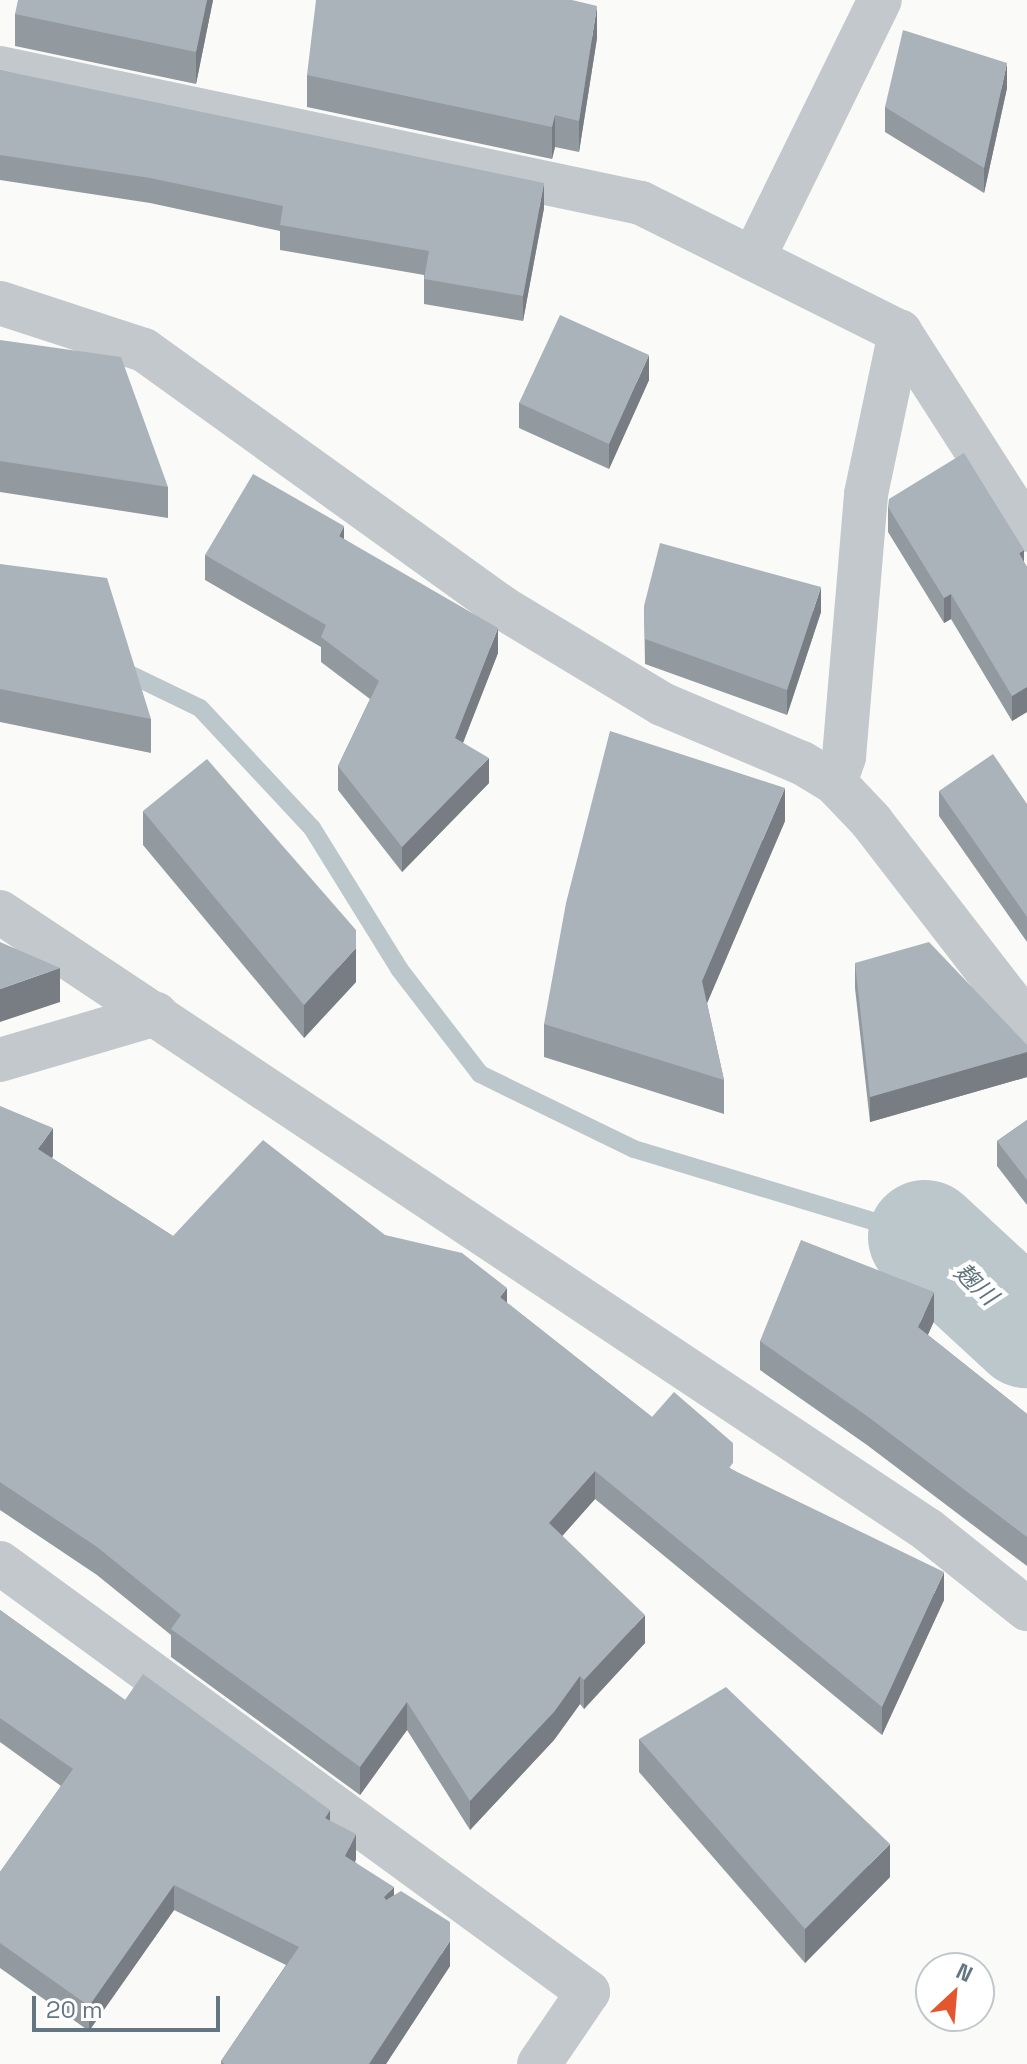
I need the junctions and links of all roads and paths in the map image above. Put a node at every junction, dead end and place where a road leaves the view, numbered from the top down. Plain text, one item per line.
1 (880, 0) edge
2 (0, 68) edge
3 (753, 259) junction
4 (0, 303) edge
5 (900, 332) junction
6 (1027, 530) edge
7 (835, 783) junction
8 (0, 912) edge
9 (156, 1014) junction
10 (1027, 1023) edge
11 (0, 1060) edge
12 (0, 1563) edge
13 (1027, 1609) edge
14 (539, 2064) edge

1 - 3 street
2 - 3 street
3 - 5 street
4 - 7 street
5 - 6 street
5 - 7 street
7 - 10 street
8 - 9 street
9 - 11 street
9 - 13 street
12 - 14 street

